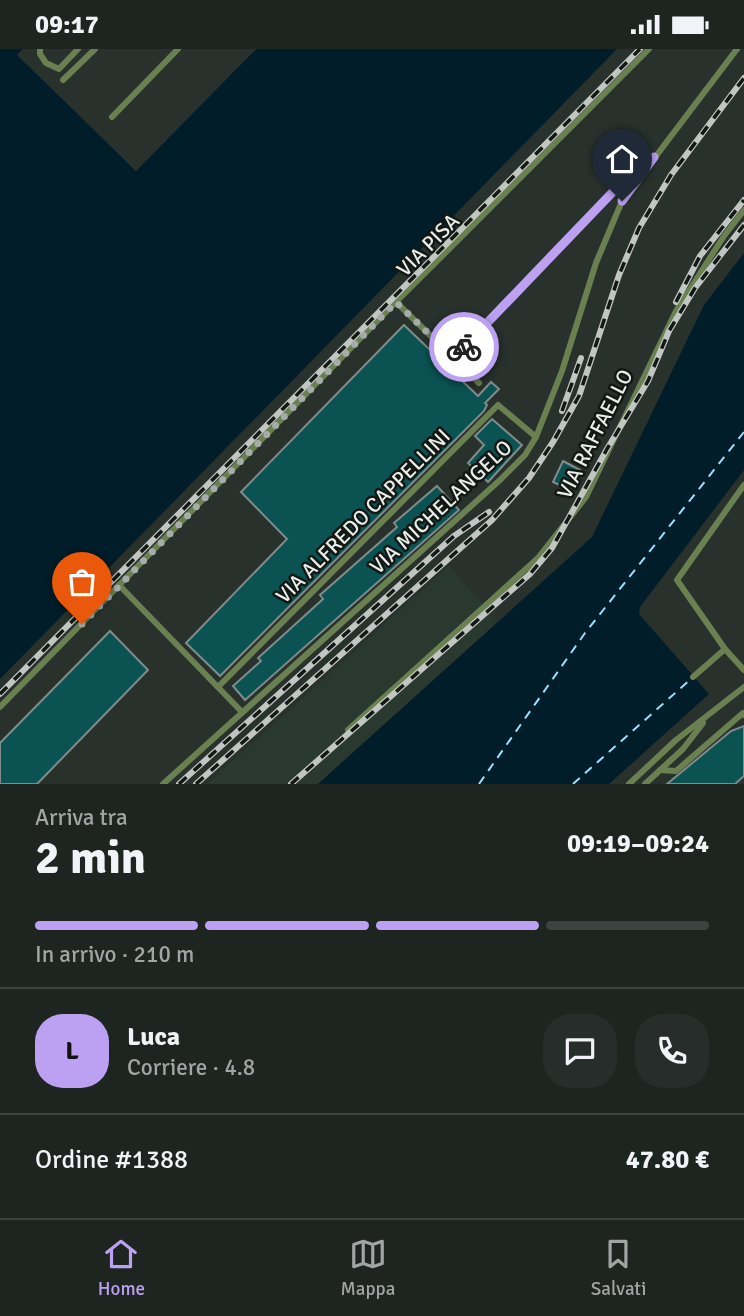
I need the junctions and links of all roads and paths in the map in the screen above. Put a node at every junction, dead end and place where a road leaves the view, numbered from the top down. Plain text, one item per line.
1 (40, 49) edge
2 (78, 49) edge
3 (95, 49) edge
4 (178, 49) edge
5 (649, 49) edge
6 (737, 49) edge
7 (63, 81) dead end
8 (112, 117) dead end
9 (654, 157) junction
10 (744, 210) edge
11 (396, 302) junction
12 (454, 358) junction
13 (479, 383) dead end
14 (536, 437) junction
15 (744, 485) edge
16 (119, 585) junction
17 (725, 649) junction
18 (744, 670) edge
19 (693, 677) dead end
20 (218, 687) junction
21 (744, 687) edge
22 (0, 708) edge
23 (242, 712) junction
24 (711, 713) junction
25 (744, 715) edge
26 (348, 730) dead end
27 (660, 770) junction
28 (163, 784) edge
29 (629, 784) edge
30 (645, 784) edge

1 - 2 lane
3 - 7 lane
4 - 8 lane
5 - 11 lane, VIA PISA
6 - 9 lane, VIA MICHELANGELO
9 - 12 lane
9 - 14 lane, VIA MICHELANGELO
10 - 26 lane, VIA RAFFAELLO
11 - 12 lane
11 - 16 lane, VIA PISA
12 - 13 lane
14 - 20 lane, VIA ALFREDO CAPPELLINI
14 - 23 lane, VIA MICHELANGELO
15 - 17 lane
16 - 20 lane
16 - 22 lane, VIA PISA
17 - 18 lane
17 - 19 lane
20 - 23 lane
21 - 24 lane
23 - 28 lane, VIA MICHELANGELO
24 - 27 lane
24 - 29 lane
25 - 27 lane
27 - 30 lane

